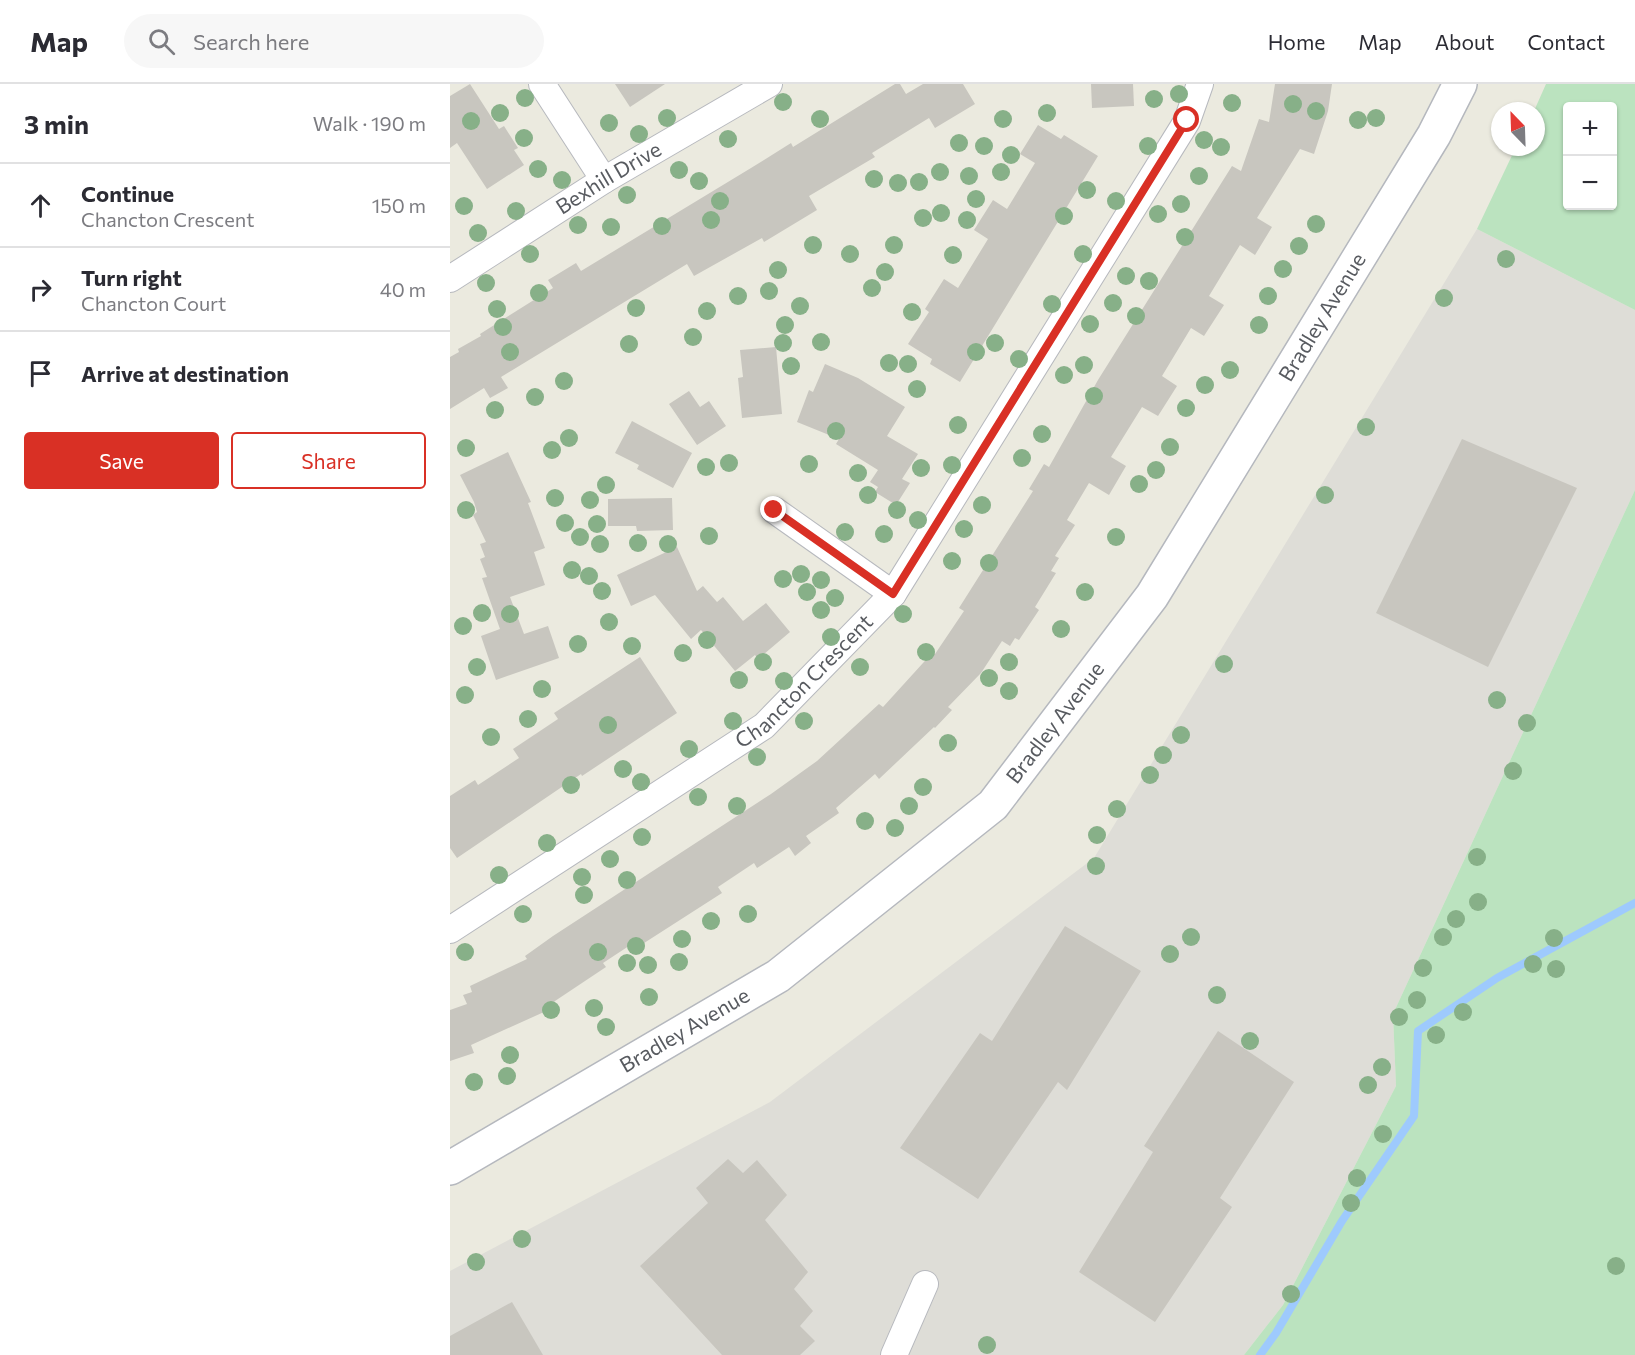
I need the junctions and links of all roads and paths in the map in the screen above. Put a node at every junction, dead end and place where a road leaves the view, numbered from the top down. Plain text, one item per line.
1 (542, 84) edge
2 (769, 84) edge
3 (1200, 84) edge
4 (1460, 84) edge
5 (604, 180) junction
6 (450, 279) edge
7 (774, 510) dead end
8 (893, 594) junction
9 (450, 930) edge
10 (450, 1168) edge
11 (925, 1284) dead end
12 (894, 1355) edge

1 - 5 street
2 - 5 street, Bexhill Drive
3 - 8 street, Chancton Crescent
4 - 10 main road, Bradley Avenue
5 - 6 street, Bexhill Drive
7 - 8 street
8 - 9 street, Chancton Crescent
11 - 12 street

